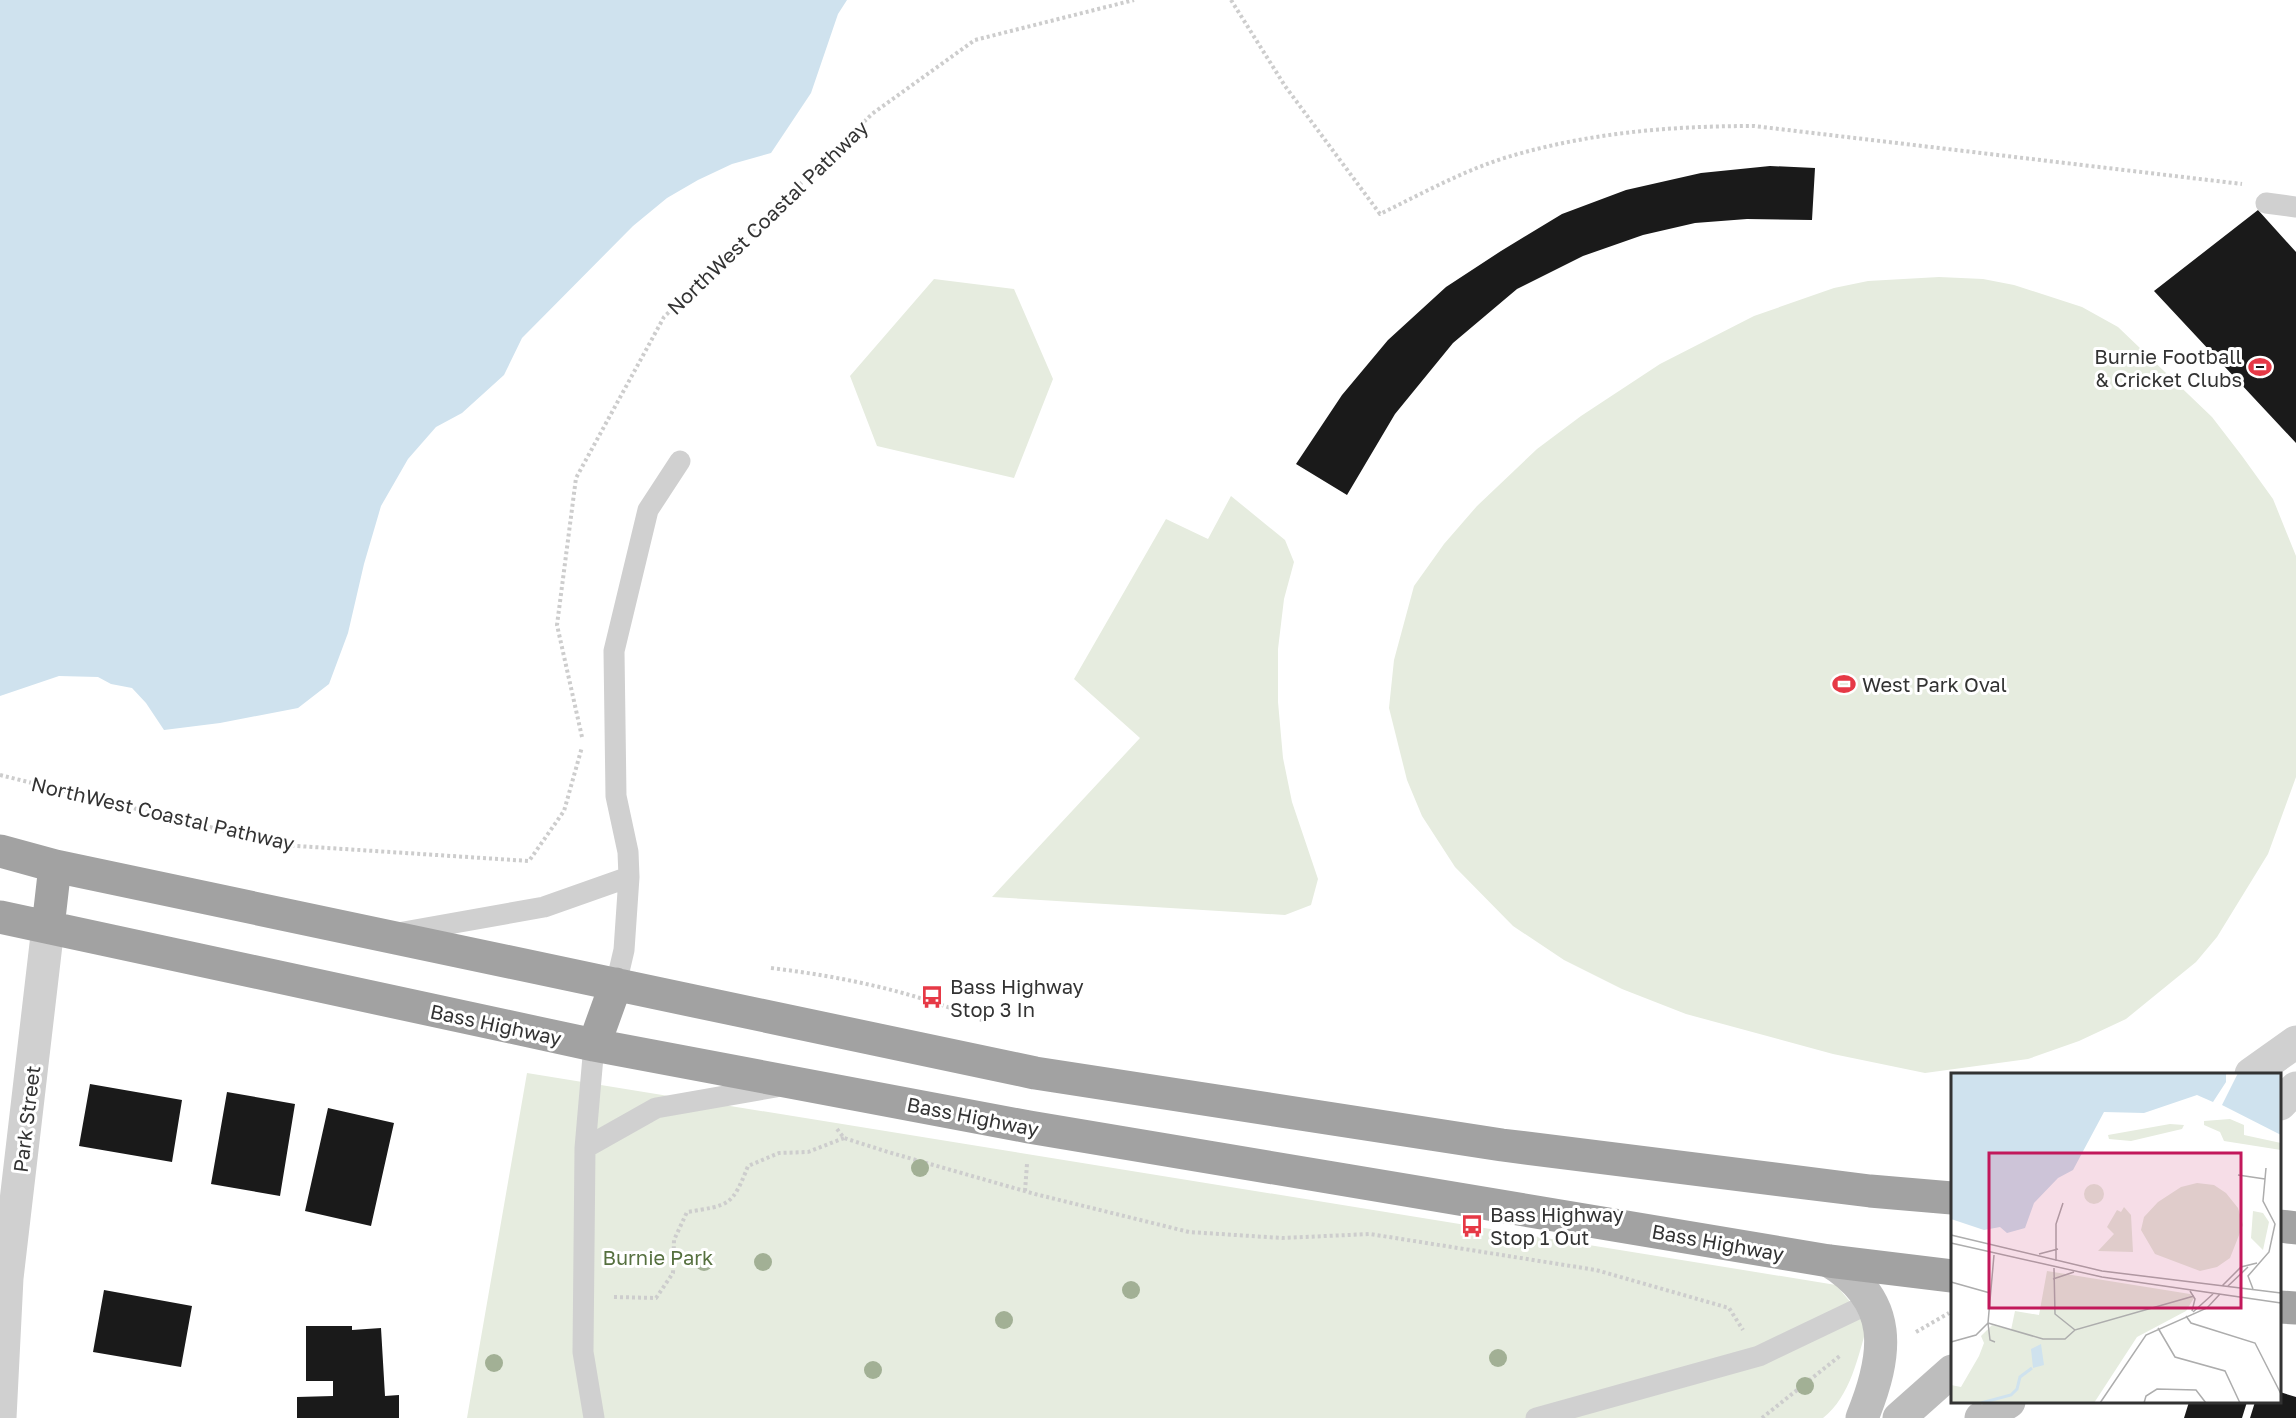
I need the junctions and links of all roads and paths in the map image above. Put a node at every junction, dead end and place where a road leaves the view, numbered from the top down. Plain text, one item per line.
1 (1134, 0) edge
2 (1231, 0) edge
3 (2250, 184) dead end
4 (2266, 203) dead end
5 (2296, 207) edge
6 (680, 461) dead end
7 (0, 775) edge
8 (0, 851) edge
9 (55, 866) junction
10 (629, 877) junction
11 (0, 917) edge
12 (48, 927) junction
13 (389, 935) junction
14 (771, 968) dead end
15 (616, 984) junction
16 (994, 1025) dead end
17 (2296, 1042) edge
18 (594, 1045) junction
19 (2252, 1073) edge
20 (797, 1083) junction
21 (2296, 1088) edge
22 (2281, 1103) edge
23 (836, 1128) dead end
24 (844, 1138) junction
25 (585, 1148) junction
26 (1951, 1198) edge
27 (2281, 1226) edge
28 (2296, 1228) edge
29 (1829, 1261) junction
30 (1951, 1276) edge
31 (4, 1277) edge
32 (584, 1296) junction
33 (1872, 1302) junction
34 (2281, 1307) edge
35 (2296, 1308) edge
36 (1882, 1344) junction
37 (1759, 1356) junction
38 (1951, 1373) edge
39 (2006, 1403) edge
40 (0, 1418) edge
41 (594, 1418) edge
42 (1536, 1418) edge
43 (1762, 1418) edge
44 (1862, 1418) edge
45 (1899, 1418) edge
46 (1981, 1418) edge

1 - 7 path, NorthWest Coastal Pathway
2 - 3 path
4 - 5 lane
6 - 10 lane
8 - 9 highway
9 - 12 highway
9 - 13 highway
10 - 13 lane
10 - 15 lane
11 - 12 highway, Bass Highway
12 - 18 highway, Bass Highway
12 - 31 street, Park Street
13 - 15 highway
14 - 16 path
15 - 18 highway
15 - 26 highway
17 - 19 street
18 - 20 highway, Bass Highway
18 - 25 lane
20 - 25 lane
20 - 29 highway, Bass Highway
21 - 22 street
23 - 24 path
24 - 32 path
24 - 37 path
25 - 32 lane
27 - 28 highway
29 - 30 highway, Bass Highway
29 - 33 main road
31 - 40 street, Park Street
32 - 41 lane
33 - 36 main road
33 - 37 lane
34 - 35 highway
36 - 43 path
36 - 44 main road
37 - 42 lane
38 - 45 main road
39 - 46 main road

